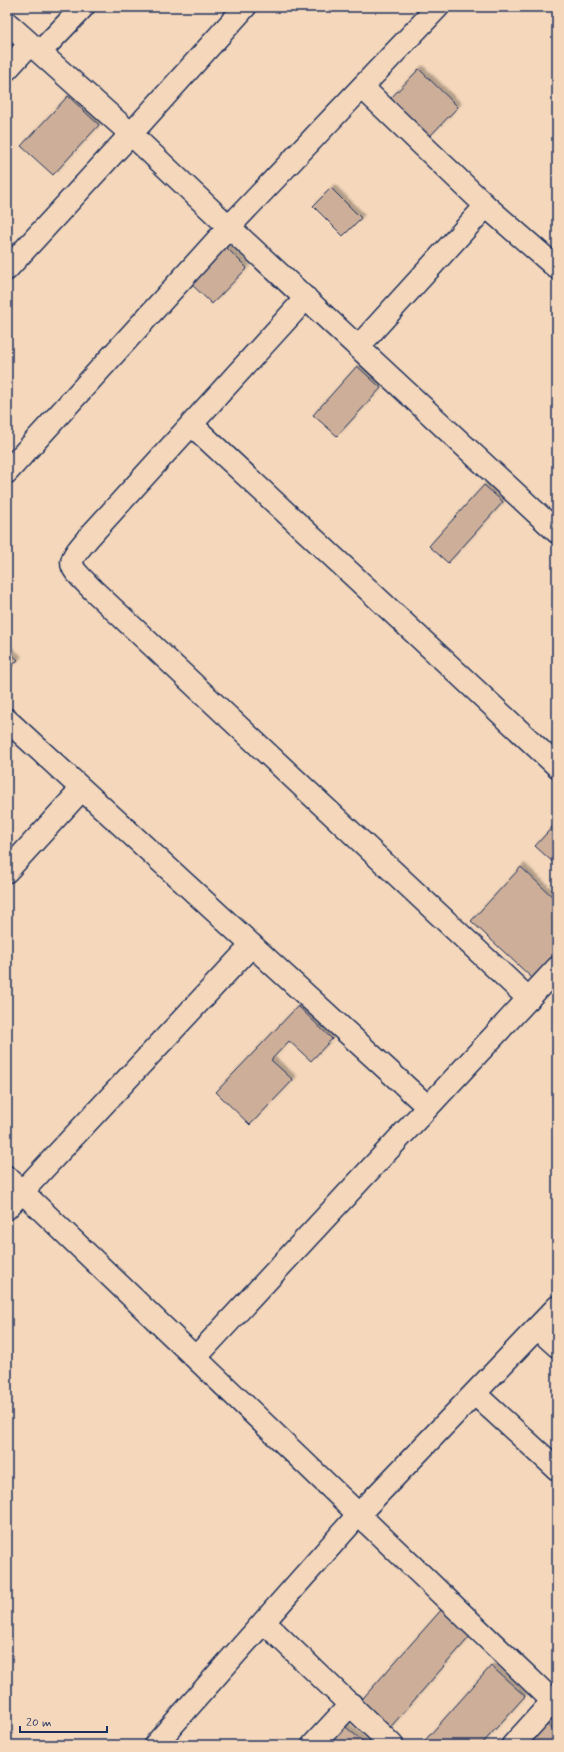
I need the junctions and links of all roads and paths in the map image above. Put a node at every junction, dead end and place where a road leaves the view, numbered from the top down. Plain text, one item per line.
1 (83, 7) edge
2 (245, 7) edge
3 (438, 7) edge
4 (7, 23) edge
5 (35, 48) junction
6 (7, 69) edge
7 (362, 87) junction
8 (131, 134) junction
9 (486, 206) junction
10 (229, 227) junction
11 (557, 268) edge
12 (7, 269) edge
13 (306, 298) junction
14 (358, 347) junction
15 (192, 425) junction
16 (7, 472) edge
17 (557, 532) edge
18 (7, 720) edge
19 (557, 766) edge
20 (82, 789) junction
21 (7, 871) edge
22 (252, 945) junction
23 (557, 968) edge
24 (529, 999) junction
25 (428, 1107) junction
26 (7, 1177) edge
27 (23, 1192) junction
28 (7, 1208) edge
29 (557, 1307) edge
30 (537, 1328) junction
31 (557, 1346) edge
32 (196, 1357) junction
33 (475, 1394) junction
34 (557, 1469) edge
35 (358, 1515) junction
36 (264, 1622) junction
37 (555, 1703) edge
38 (351, 1704) junction
39 (155, 1745) edge
40 (313, 1745) edge
41 (392, 1745) edge
42 (513, 1745) edge

1 - 5 street
2 - 8 street
3 - 7 street
4 - 5 street
5 - 6 street
5 - 8 street
7 - 9 street
7 - 10 street
8 - 10 street
8 - 12 street
9 - 11 street
9 - 14 street
10 - 13 street
10 - 16 street
13 - 14 street
13 - 15 street
14 - 17 street
15 - 19 street
15 - 24 street
18 - 20 street
20 - 21 street
20 - 22 street
22 - 25 street
22 - 27 street
23 - 24 street
24 - 25 street
25 - 32 street
26 - 27 street
27 - 28 street
27 - 32 street
29 - 30 street
30 - 31 street
30 - 33 street
32 - 35 street
33 - 34 street
33 - 35 street
35 - 36 street
35 - 37 street
36 - 38 street
36 - 39 street
37 - 42 street
38 - 40 street
38 - 41 street

